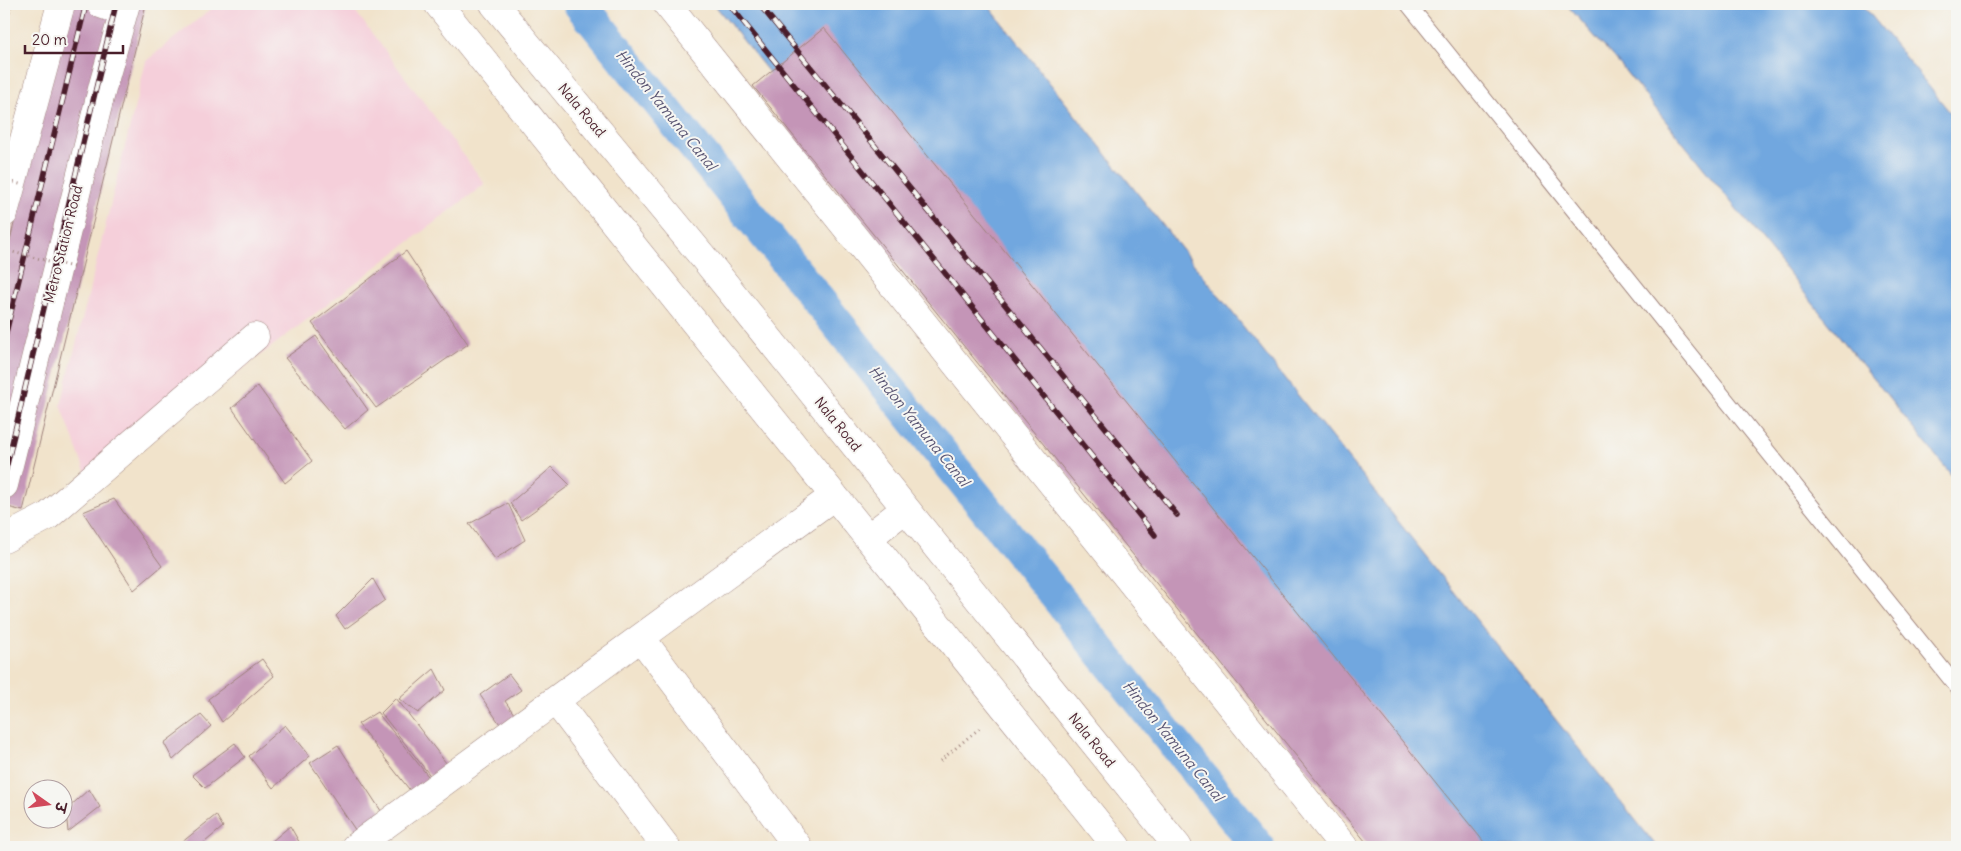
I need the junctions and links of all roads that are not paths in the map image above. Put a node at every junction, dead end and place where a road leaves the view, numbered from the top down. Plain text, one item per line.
1 (61, 4) edge
2 (438, 4) edge
3 (494, 4) edge
4 (667, 4) edge
5 (1408, 4) edge
6 (122, 6) edge
7 (4, 213) edge
8 (255, 337) dead end
9 (4, 485) edge
10 (834, 496) junction
11 (906, 509) junction
12 (868, 538) junction
13 (4, 539) edge
14 (641, 638) junction
15 (1957, 686) edge
16 (556, 701) junction
17 (355, 847) edge
18 (666, 847) edge
19 (798, 847) edge
20 (1117, 847) edge
21 (1178, 847) edge
22 (1344, 847) edge

1 - 7 street
2 - 10 street
3 - 11 street, Nala Road
4 - 22 street
5 - 15 lane
6 - 9 street, Metro Station Road
8 - 13 street
10 - 12 street
10 - 14 street
11 - 12 street
11 - 21 street, Nala Road
12 - 20 street
14 - 16 street
14 - 19 street
16 - 17 street
16 - 18 street

